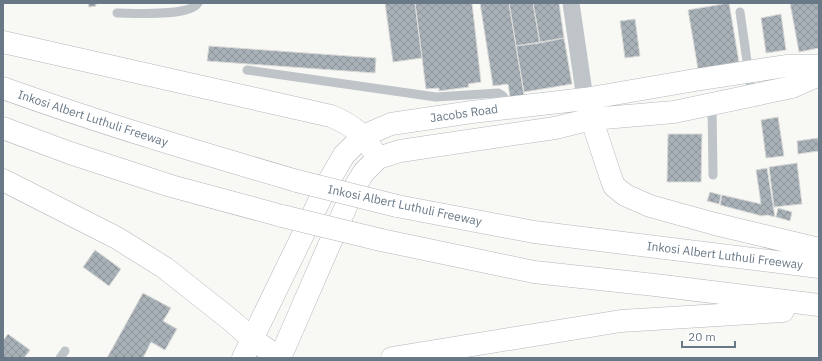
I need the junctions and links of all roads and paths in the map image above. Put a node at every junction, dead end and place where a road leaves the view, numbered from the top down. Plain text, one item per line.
1 (198, 3) edge
2 (571, 3) edge
3 (740, 12) dead end
4 (116, 13) dead end
5 (3, 42) edge
6 (819, 66) edge
7 (247, 70) dead end
8 (749, 72) junction
9 (819, 75) edge
10 (3, 88) edge
11 (752, 96) junction
12 (585, 99) junction
13 (477, 103) junction
14 (712, 104) junction
15 (592, 119) junction
16 (3, 128) edge
17 (363, 136) junction
18 (378, 158) junction
19 (713, 175) dead end
20 (3, 180) edge
21 (819, 249) edge
22 (819, 267) edge
23 (819, 305) edge
24 (819, 308) edge
25 (248, 348) edge
26 (280, 358) edge
27 (392, 358) edge

1 - 4 lane
2 - 12 street
3 - 8 lane
5 - 17 main road
6 - 8 main road, Jacobs Road
7 - 13 lane
8 - 11 lane
8 - 12 main road, Jacobs Road
9 - 11 main road
10 - 22 main road, Inkosi Albert Luthuli Freeway, bridge
11 - 14 main road
12 - 13 main road, Jacobs Road
12 - 15 main road
13 - 17 main road, Jacobs Road
14 - 15 main road
14 - 19 lane
15 - 18 main road
15 - 21 main road
16 - 23 main road, bridge
17 - 18 main road
17 - 25 main road, Jacobs Road
18 - 26 main road
20 - 25 main road
24 - 27 main road
25 - 26 main road

